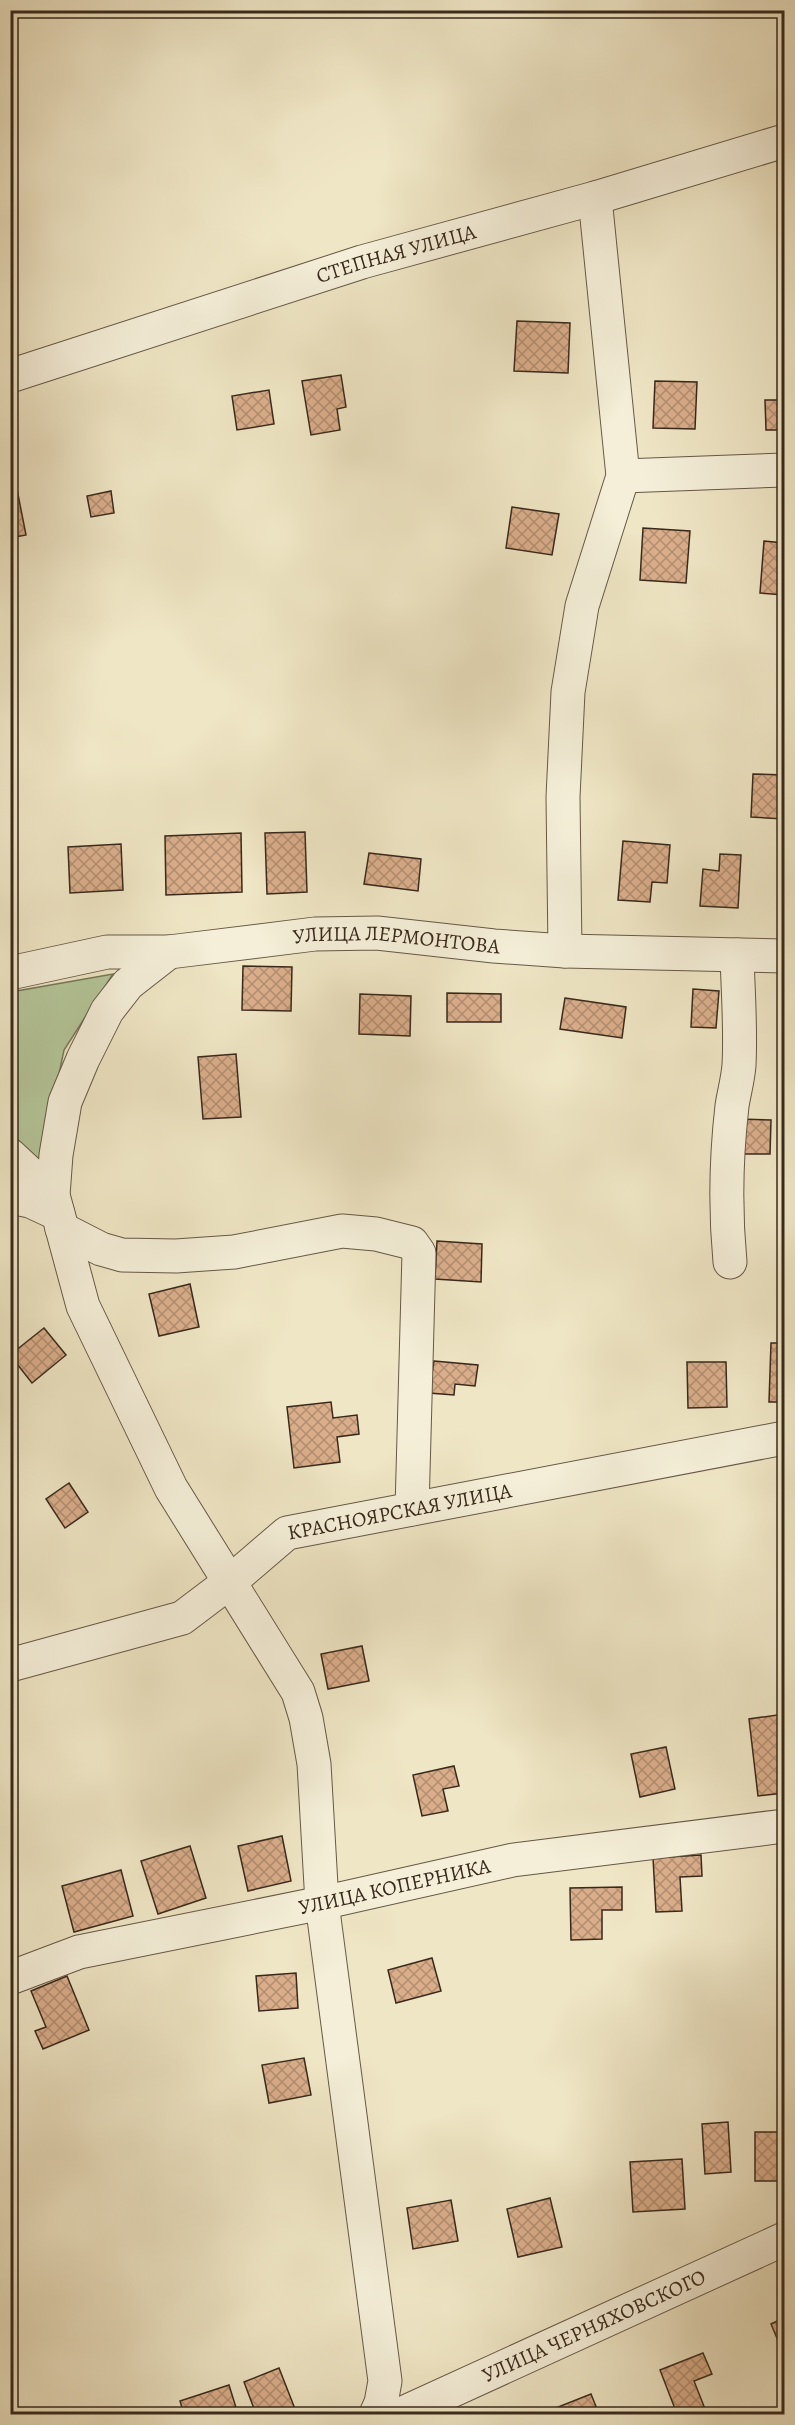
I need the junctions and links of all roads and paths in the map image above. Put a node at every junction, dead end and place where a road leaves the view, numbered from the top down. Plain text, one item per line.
1 (784, 141) edge
2 (595, 198) junction
3 (10, 376) edge
4 (784, 470) edge
5 (623, 476) junction
6 (565, 951) junction
7 (170, 952) junction
8 (737, 955) junction
9 (784, 956) edge
10 (10, 973) edge
11 (10, 1155) edge
12 (10, 1197) edge
13 (58, 1212) junction
14 (730, 1262) dead end
15 (784, 1438) edge
16 (412, 1509) junction
17 (231, 1581) junction
18 (10, 1665) edge
19 (784, 1826) edge
20 (322, 1903) junction
21 (10, 1978) edge
22 (784, 2239) edge
23 (376, 2415) edge
24 (401, 2415) edge

1 - 2 street, СТЕПНАЯ УЛИЦА
2 - 3 street, СТЕПНАЯ УЛИЦА
2 - 5 street
4 - 5 street
5 - 6 street
6 - 7 street, УЛИЦА ЛЕРМОНТОВА
6 - 8 street, УЛИЦА ЛЕРМОНТОВА
7 - 10 street, УЛИЦА ЛЕРМОНТОВА
7 - 13 street
8 - 9 street, УЛИЦА ЛЕРМОНТОВА
8 - 14 street
11 - 13 street
12 - 13 street
13 - 16 street
13 - 17 street
15 - 16 street, КРАСНОЯРСКАЯ УЛИЦА
16 - 17 street, КРАСНОЯРСКАЯ УЛИЦА
17 - 18 street, КРАСНОЯРСКАЯ УЛИЦА
17 - 20 street
19 - 20 street, УЛИЦА КОПЕРНИКА
20 - 21 street, УЛИЦА КОПЕРНИКА
20 - 23 street
22 - 24 street, УЛИЦА ЧЕРНЯХОВСКОГО

